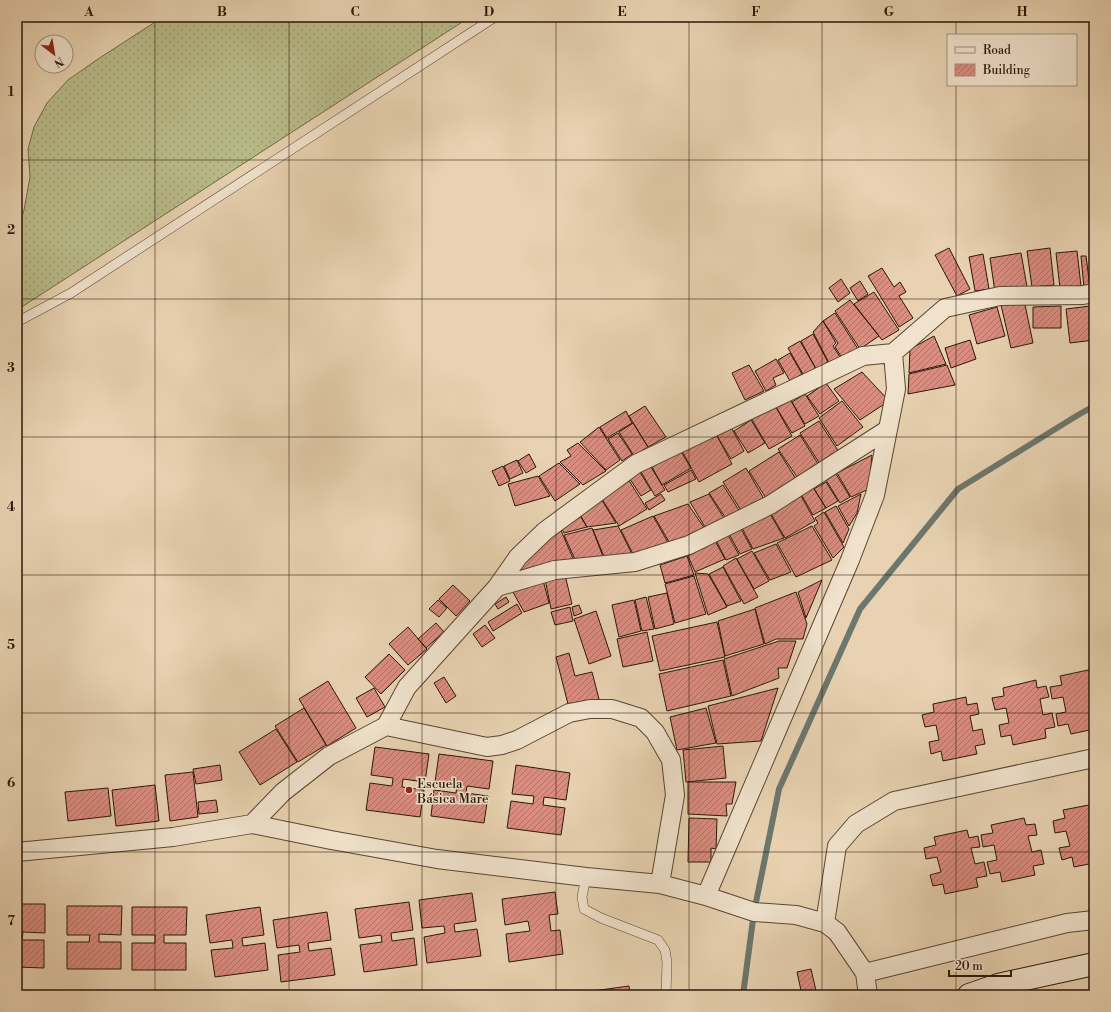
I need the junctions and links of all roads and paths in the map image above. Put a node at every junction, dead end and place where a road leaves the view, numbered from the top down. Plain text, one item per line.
1 (495, 17) edge
2 (1094, 293) edge
3 (17, 322) edge
4 (893, 353) junction
5 (887, 430) junction
6 (497, 587) junction
7 (386, 726) junction
8 (1094, 758) edge
9 (252, 824) junction
10 (17, 852) edge
11 (586, 877) junction
12 (660, 884) junction
13 (706, 896) junction
14 (1094, 920) edge
15 (825, 923) junction
16 (1094, 964) edge
17 (865, 973) junction
18 (666, 995) edge
19 (868, 995) edge
20 (969, 995) edge

1 - 3 lane
2 - 4 street
4 - 5 street
4 - 6 street
5 - 6 street
5 - 13 street
6 - 7 street
7 - 9 street
7 - 12 street
8 - 15 street
9 - 10 street
9 - 11 street
11 - 12 street
11 - 18 lane
12 - 13 street
13 - 15 street
14 - 17 street
15 - 17 street
16 - 20 street
17 - 19 street

